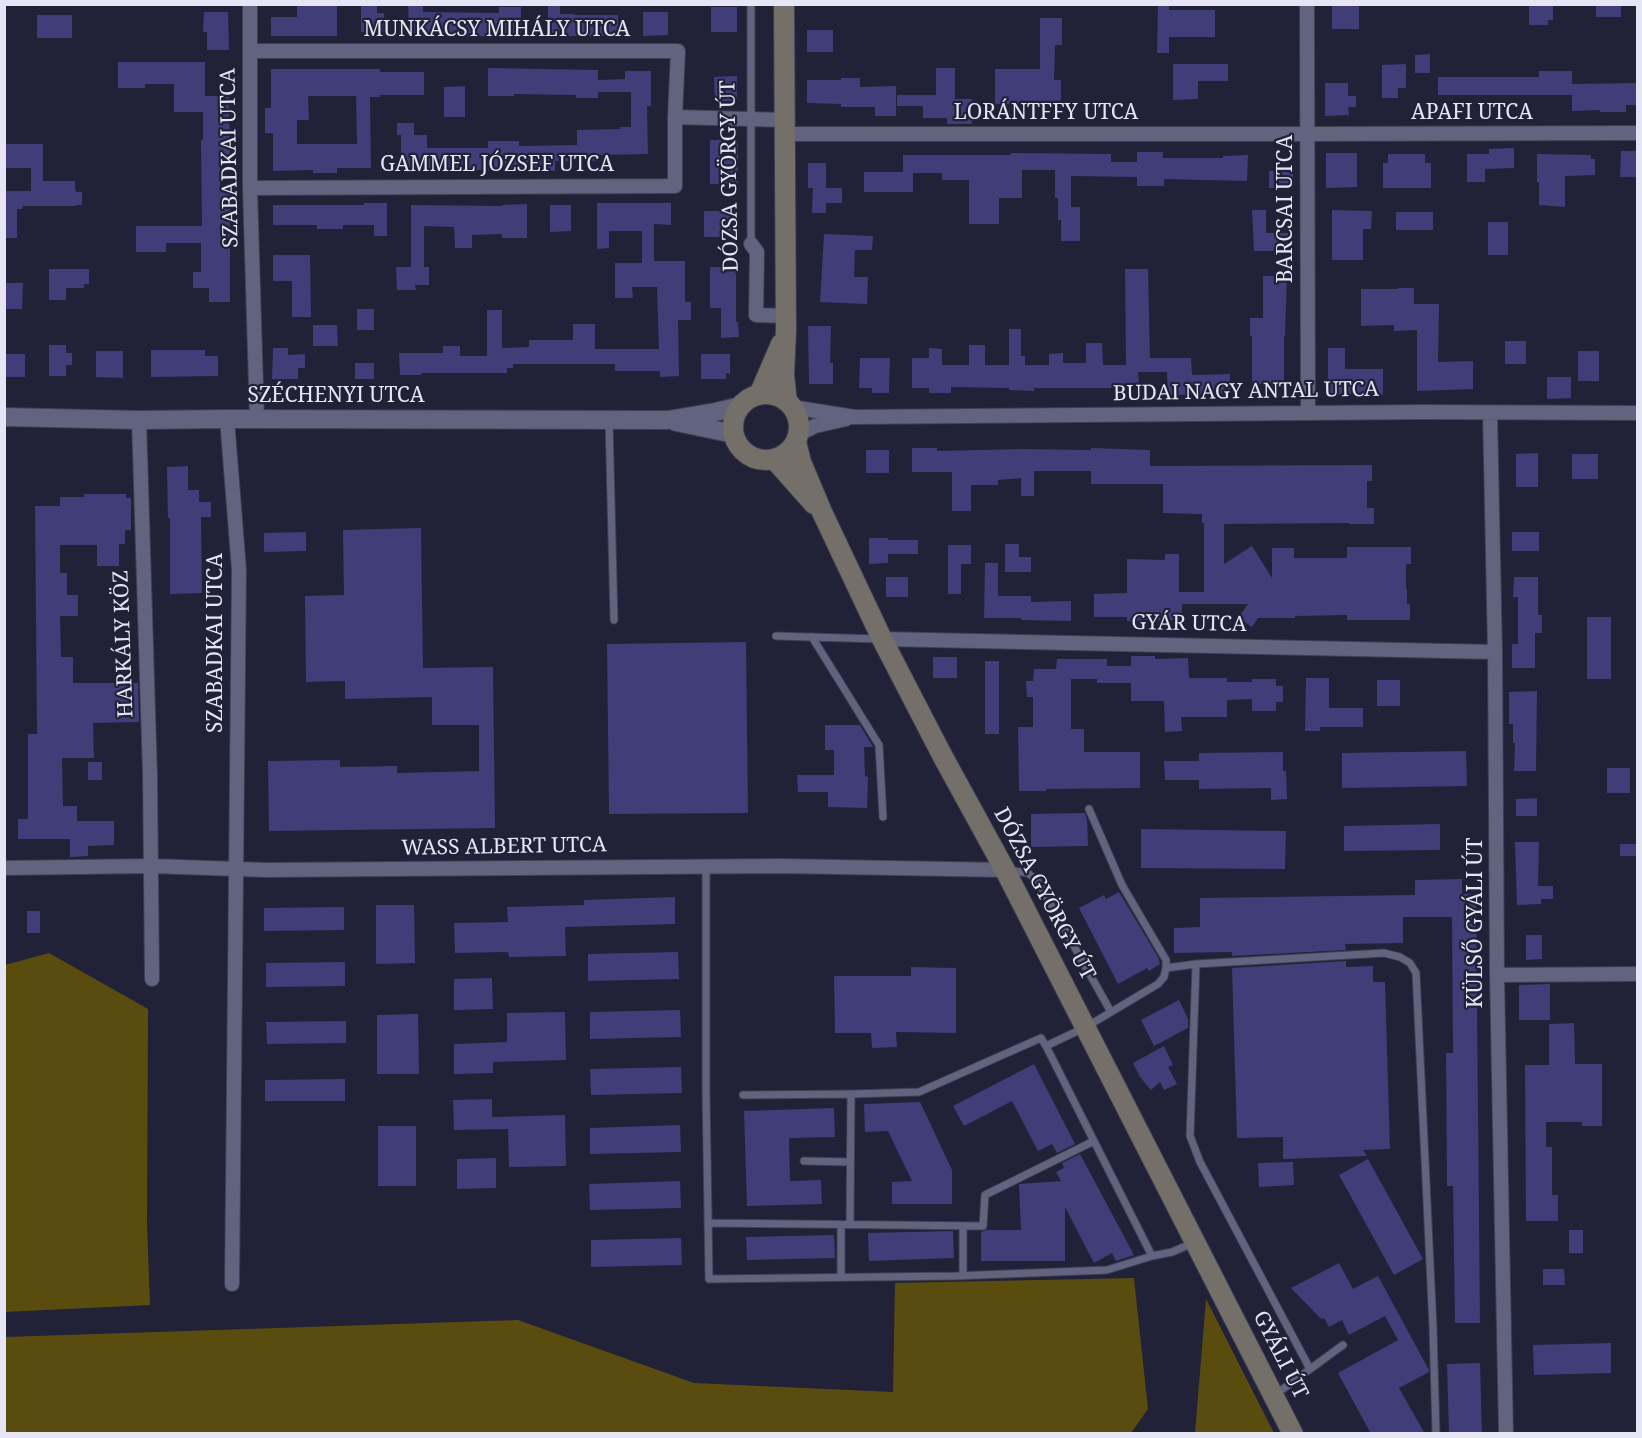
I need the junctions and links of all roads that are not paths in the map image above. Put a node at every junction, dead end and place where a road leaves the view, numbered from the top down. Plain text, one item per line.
1 (250, 4) edge
2 (751, 4) edge
3 (784, 4) edge
4 (1307, 4) edge
5 (250, 51) junction
6 (675, 117) junction
7 (751, 119) junction
8 (784, 127) junction
9 (1638, 133) edge
10 (1307, 134) junction
11 (250, 188) junction
12 (751, 244) joint
13 (786, 323) junction
14 (759, 395) junction
15 (790, 405) junction
16 (741, 406) junction
17 (1308, 413) junction
18 (1490, 413) junction
19 (1638, 413) edge
20 (4, 417) edge
21 (854, 417) junction
22 (227, 418) junction
23 (257, 418) junction
24 (609, 419) junction
25 (139, 420) junction
26 (668, 420) junction
27 (734, 434) junction
28 (797, 438) junction
29 (774, 459) junction
30 (822, 512) junction
31 (615, 620) dead end
32 (776, 636) dead end
33 (812, 637) junction
34 (882, 639) junction
35 (1495, 651) junction
36 (1089, 809) dead end
37 (883, 817) dead end
38 (151, 866) junction
39 (706, 866) junction
40 (4, 868) edge
41 (236, 868) junction
42 (1005, 870) junction
43 (1196, 964) junction
44 (1166, 968) junction
45 (1638, 974) edge
46 (1497, 975) junction
47 (152, 979) dead end
48 (1111, 1012) junction
49 (1086, 1027) junction
50 (1046, 1046) junction
51 (743, 1095) dead end
52 (851, 1095) junction
53 (1094, 1141) junction
54 (804, 1161) dead end
55 (850, 1162) junction
56 (708, 1223) junction
57 (841, 1225) junction
58 (850, 1225) junction
59 (963, 1226) junction
60 (1196, 1242) junction
61 (1152, 1256) junction
62 (963, 1276) junction
63 (841, 1278) junction
64 (232, 1284) dead end
65 (1224, 1298) joint
66 (1343, 1346) dead end
67 (1310, 1369) junction
68 (1274, 1396) junction
69 (1293, 1434) edge
70 (1436, 1434) edge
71 (1506, 1434) edge

1 - 5 street, SZABADKAI UTCA
2 - 7 lane, DÓZSA GYÖRGY ÚT
3 - 8 main road
4 - 10 street, BARCSAI UTCA
5 - 6 street, MUNKÁCSY MIHÁLY UTCA
5 - 11 street, SZABADKAI UTCA
6 - 7 street, LORÁNTFFY UTCA
6 - 11 street, GAMMEL JÓZSEF UTCA
7 - 8 street, LORÁNTFFY UTCA
7 - 12 lane, DÓZSA GYÖRGY ÚT
8 - 10 street, LORÁNTFFY UTCA
8 - 13 main road
9 - 10 street, APAFI UTCA
10 - 17 street, BARCSAI UTCA
11 - 23 street, SZABADKAI UTCA
12 - 13 street, DÓZSA GYÖRGY ÚT
13 - 14 main road
13 - 15 main road
14 - 15 main road
14 - 16 main road
15 - 21 street, BUDAI NAGY ANTAL UTCA
15 - 28 main road
16 - 26 street, SZÉCHENYI UTCA
16 - 27 main road
17 - 18 street, BUDAI NAGY ANTAL UTCA
17 - 21 street, BUDAI NAGY ANTAL UTCA
18 - 19 street, BUDAI NAGY ANTAL UTCA
18 - 35 street, KÜLSŐ GYÁLI ÚT
20 - 25 street, SZÉCHENYI UTCA
21 - 28 street, BUDAI NAGY ANTAL UTCA
22 - 23 street, SZÉCHENYI UTCA
22 - 25 street, SZÉCHENYI UTCA
22 - 41 street, SZABADKAI UTCA
23 - 24 street, SZÉCHENYI UTCA
24 - 26 street, SZÉCHENYI UTCA
24 - 31 lane
25 - 38 street, HARKÁLY KÖZ
26 - 27 street, SZÉCHENYI UTCA
27 - 29 main road
28 - 29 main road
28 - 30 main road, DÓZSA GYÖRGY ÚT
29 - 30 main road, DÓZSA GYÖRGY ÚT
30 - 34 main road, DÓZSA GYÖRGY ÚT
32 - 33 lane
33 - 34 lane
33 - 37 lane
34 - 35 street, GYÁR UTCA
34 - 42 main road, DÓZSA GYÖRGY ÚT
35 - 46 street, KÜLSŐ GYÁLI ÚT
36 - 44 lane
38 - 40 street, WASS ALBERT UTCA
38 - 41 street, WASS ALBERT UTCA
38 - 47 street, HARKÁLY KÖZ
39 - 41 street, WASS ALBERT UTCA
39 - 42 street, WASS ALBERT UTCA
39 - 56 lane
41 - 64 street, SZABADKAI UTCA
42 - 48 lane
42 - 49 main road, DÓZSA GYÖRGY ÚT
43 - 44 lane
43 - 67 lane
43 - 70 lane
44 - 48 lane
45 - 46 street
46 - 71 street, KÜLSŐ GYÁLI ÚT
48 - 49 lane
49 - 50 lane
49 - 60 main road, DÓZSA GYÖRGY ÚT
50 - 52 lane
50 - 53 lane
51 - 52 lane
52 - 55 lane
53 - 59 lane
53 - 61 lane
54 - 55 lane
55 - 58 lane
56 - 57 lane
56 - 63 lane
57 - 58 lane
57 - 63 lane
58 - 59 lane
59 - 62 lane
60 - 61 lane
60 - 65 main road, DÓZSA GYÖRGY ÚT
61 - 62 lane
62 - 63 lane
65 - 68 main road, GYÁLI ÚT
66 - 67 lane
67 - 68 lane
68 - 69 main road, GYÁLI ÚT

